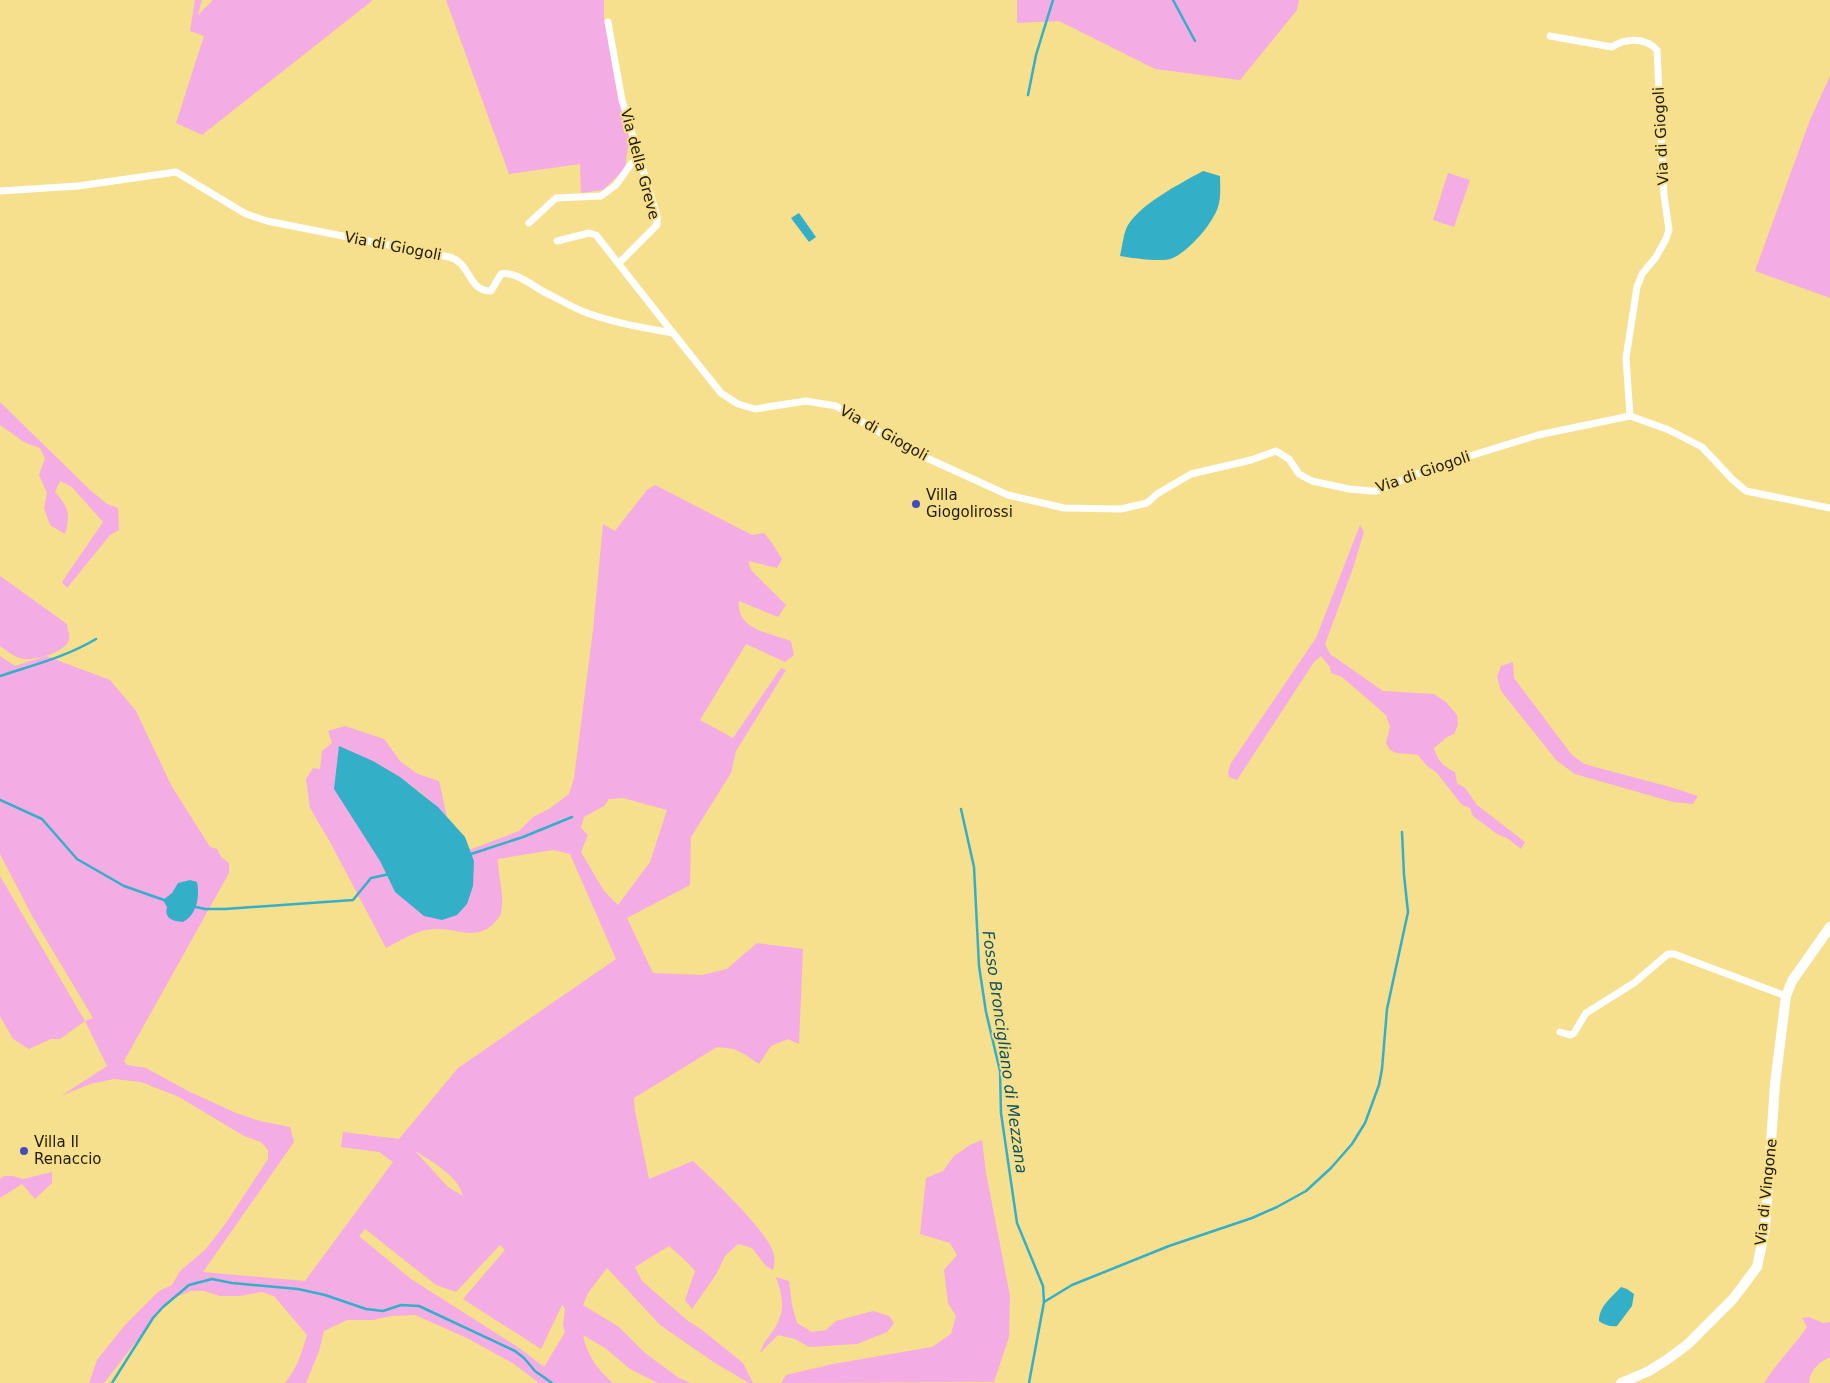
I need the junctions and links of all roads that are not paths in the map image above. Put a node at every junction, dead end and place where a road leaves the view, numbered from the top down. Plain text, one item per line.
1 (608, 22) dead end
2 (1550, 36) dead end
3 (640, 158) junction
4 (0, 191) edge
5 (529, 223) dead end
6 (556, 241) dead end
7 (620, 263) junction
8 (673, 333) junction
9 (1630, 416) junction
10 (1830, 508) edge
11 (1830, 926) edge
12 (1786, 996) junction
13 (1560, 1032) dead end
14 (1621, 1383) edge

1 - 3 street, Via della Greve
2 - 9 street, Via di Giogoli
3 - 5 street
3 - 7 street, Via della Greve
4 - 8 street, Via di Giogoli
6 - 7 street
7 - 8 street
8 - 9 street, Via di Giogoli
9 - 10 street
11 - 12 street, Via di Vingone
12 - 13 street
12 - 14 street, Via di Vingone

